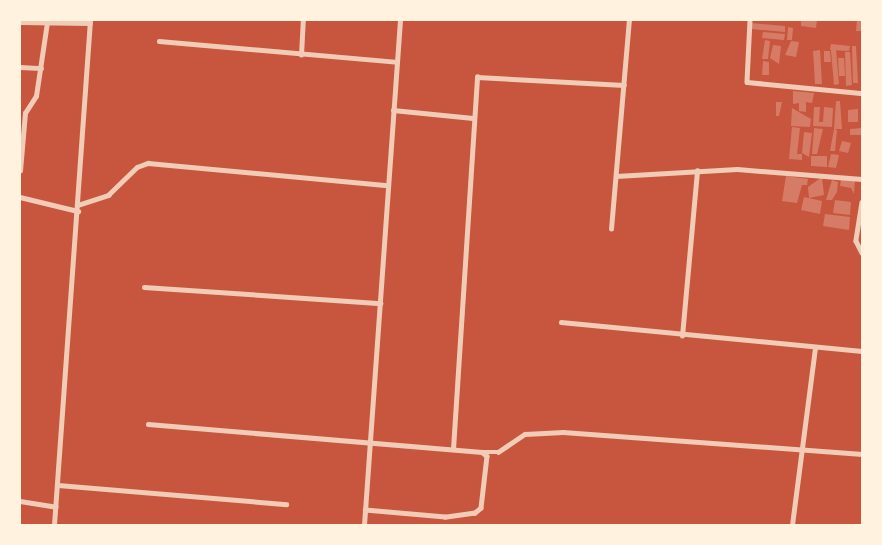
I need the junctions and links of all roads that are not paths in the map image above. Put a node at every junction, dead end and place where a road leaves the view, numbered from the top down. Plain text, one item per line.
1 (302, 20) edge
2 (400, 20) edge
3 (629, 20) edge
4 (750, 20) edge
5 (90, 21) edge
6 (20, 22) edge
7 (47, 22) junction
8 (159, 41) dead end
9 (300, 54) junction
10 (396, 62) junction
11 (20, 67) edge
12 (41, 68) junction
13 (624, 85) junction
14 (862, 93) edge
15 (393, 110) junction
16 (472, 118) junction
17 (697, 170) junction
18 (20, 172) edge
19 (616, 176) junction
20 (862, 179) edge
21 (387, 185) junction
22 (20, 197) edge
23 (862, 202) edge
24 (78, 208) junction
25 (611, 229) dead end
26 (862, 253) edge
27 (144, 287) dead end
28 (380, 303) junction
29 (561, 322) dead end
30 (682, 336) junction
31 (815, 349) junction
32 (862, 352) edge
33 (148, 424) dead end
34 (372, 443) junction
35 (453, 450) junction
36 (803, 451) junction
37 (482, 452) junction
38 (862, 454) edge
39 (58, 485) junction
40 (20, 501) edge
41 (286, 504) dead end
42 (56, 507) junction
43 (365, 510) junction
44 (54, 525) edge
45 (364, 525) edge
46 (792, 525) edge

1 - 9 street
2 - 10 street
3 - 13 street
4 - 14 street
5 - 7 street
5 - 24 street
6 - 7 street
7 - 12 street
8 - 9 street
9 - 10 street
10 - 15 street
11 - 12 street
12 - 18 street
13 - 16 street
13 - 19 street
15 - 16 street
15 - 21 street
16 - 35 street
17 - 19 street
17 - 20 street
17 - 30 street
19 - 25 street
21 - 24 street
21 - 28 street
22 - 24 street
23 - 26 street
24 - 39 street
27 - 28 street
28 - 34 street
29 - 30 street
30 - 31 street
31 - 32 street
31 - 36 street
33 - 34 street
34 - 35 street
34 - 43 street
35 - 37 street
36 - 37 street
36 - 38 street
36 - 46 street
37 - 43 street
39 - 41 street
39 - 42 street
40 - 42 street
42 - 44 street
43 - 45 street

